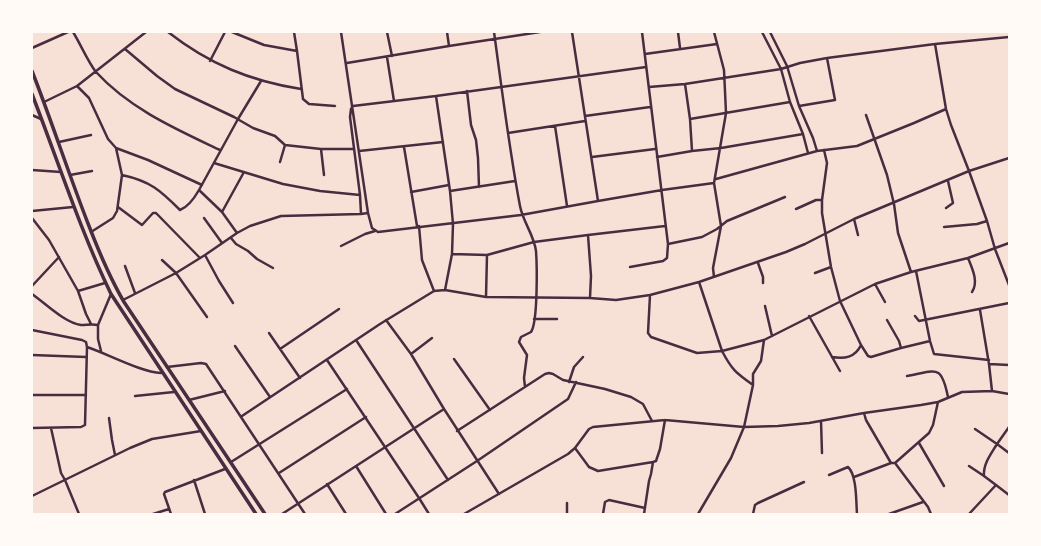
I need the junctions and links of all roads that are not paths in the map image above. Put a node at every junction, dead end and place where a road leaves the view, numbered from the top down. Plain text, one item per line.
1 (68, 32) edge
2 (73, 32) edge
3 (146, 32) edge
4 (168, 32) edge
5 (225, 32) edge
6 (232, 32) edge
7 (294, 32) edge
8 (341, 32) edge
9 (387, 32) edge
10 (447, 32) edge
11 (494, 32) edge
12 (540, 32) edge
13 (572, 32) edge
14 (642, 32) edge
15 (678, 32) edge
16 (714, 32) edge
17 (762, 32) edge
18 (770, 32) edge
19 (1009, 37) edge
20 (495, 38) junction
21 (717, 44) junction
22 (935, 44) junction
23 (449, 46) junction
24 (32, 48) edge
25 (680, 48) junction
26 (125, 49) junction
27 (297, 51) junction
28 (645, 54) junction
29 (387, 56) junction
30 (392, 56) junction
31 (827, 58) junction
32 (210, 61) junction
33 (347, 63) junction
34 (787, 66) junction
35 (646, 67) junction
36 (781, 69) junction
37 (32, 71) edge
38 (96, 71) junction
39 (580, 77) junction
40 (725, 78) junction
41 (261, 81) junction
42 (685, 84) junction
43 (77, 86) junction
44 (501, 87) junction
45 (649, 87) junction
46 (301, 89) junction
47 (467, 91) junction
48 (32, 94) edge
49 (436, 96) junction
50 (394, 101) junction
51 (44, 102) junction
52 (790, 102) junction
53 (335, 106) dead end
54 (353, 106) junction
55 (799, 106) junction
56 (650, 107) junction
57 (946, 109) junction
58 (726, 113) junction
59 (32, 115) edge
60 (866, 115) dead end
61 (585, 116) junction
62 (42, 119) junction
63 (238, 119) junction
64 (690, 119) junction
65 (585, 121) junction
66 (555, 126) junction
67 (508, 133) junction
68 (803, 134) junction
69 (91, 135) dead end
70 (874, 140) junction
71 (59, 142) junction
72 (443, 142) junction
73 (285, 145) junction
74 (404, 147) junction
75 (116, 148) junction
76 (721, 148) junction
77 (321, 149) junction
78 (354, 149) junction
79 (655, 149) junction
80 (220, 150) junction
81 (824, 150) junction
82 (359, 151) junction
83 (692, 151) junction
84 (817, 151) junction
85 (808, 154) junction
86 (592, 157) junction
87 (657, 157) junction
88 (1009, 158) edge
89 (280, 162) dead end
90 (214, 163) junction
91 (32, 170) edge
92 (92, 171) dead end
93 (969, 171) junction
94 (61, 172) junction
95 (244, 172) junction
96 (70, 175) junction
97 (122, 175) junction
98 (324, 175) dead end
99 (716, 179) junction
100 (948, 181) junction
101 (515, 182) junction
102 (714, 183) junction
103 (202, 184) junction
104 (449, 185) junction
105 (479, 187) junction
106 (75, 188) junction
107 (68, 190) junction
108 (200, 190) junction
109 (662, 190) junction
110 (450, 191) junction
111 (411, 192) junction
112 (360, 195) junction
113 (785, 198) dead end
114 (822, 200) junction
115 (598, 201) junction
116 (894, 204) junction
117 (118, 206) junction
118 (567, 206) junction
119 (73, 207) junction
120 (946, 208) dead end
121 (796, 209) dead end
122 (32, 211) edge
123 (222, 212) junction
124 (368, 213) junction
125 (361, 214) junction
126 (521, 215) junction
127 (32, 218) edge
128 (204, 218) dead end
129 (854, 219) junction
130 (987, 221) junction
131 (453, 224) junction
132 (418, 226) junction
133 (665, 226) junction
134 (721, 226) junction
135 (944, 227) dead end
136 (375, 231) junction
137 (91, 232) junction
138 (237, 233) junction
139 (825, 233) junction
140 (588, 235) junction
141 (858, 235) dead end
142 (231, 238) junction
143 (534, 242) junction
144 (222, 243) junction
145 (1009, 243) edge
146 (668, 244) junction
147 (341, 246) dead end
148 (995, 249) junction
149 (452, 254) junction
150 (205, 255) junction
151 (487, 255) junction
152 (59, 257) junction
153 (200, 258) junction
154 (968, 258) junction
155 (162, 260) dead end
156 (758, 263) junction
157 (125, 266) dead end
158 (630, 267) dead end
159 (831, 267) junction
160 (273, 268) dead end
161 (916, 270) junction
162 (911, 272) junction
163 (176, 273) junction
164 (815, 273) dead end
165 (714, 278) junction
166 (699, 282) junction
167 (105, 283) junction
168 (763, 283) dead end
169 (875, 284) junction
170 (1009, 285) edge
171 (32, 286) edge
172 (445, 290) junction
173 (78, 291) junction
174 (434, 291) junction
175 (972, 292) dead end
176 (135, 293) junction
177 (32, 294) edge
178 (110, 294) junction
179 (650, 295) junction
180 (486, 297) junction
181 (536, 297) junction
182 (590, 298) junction
183 (123, 300) junction
184 (840, 301) junction
185 (885, 302) dead end
186 (233, 303) dead end
187 (1009, 303) edge
188 (765, 306) dead end
189 (339, 309) dead end
190 (980, 310) junction
191 (809, 316) junction
192 (914, 316) dead end
193 (207, 317) dead end
194 (534, 319) junction
195 (557, 319) dead end
196 (386, 320) junction
197 (887, 320) dead end
198 (926, 320) junction
199 (90, 324) junction
200 (98, 325) junction
201 (32, 330) edge
202 (269, 333) dead end
203 (772, 336) junction
204 (432, 338) dead end
205 (356, 340) junction
206 (764, 340) junction
207 (930, 342) junction
208 (152, 344) junction
209 (861, 345) junction
210 (235, 346) dead end
211 (87, 347) junction
212 (145, 348) junction
213 (280, 348) junction
214 (901, 348) junction
215 (101, 351) junction
216 (722, 351) junction
217 (411, 354) junction
218 (32, 355) edge
219 (832, 356) junction
220 (86, 357) junction
221 (583, 357) dead end
222 (454, 359) dead end
223 (327, 360) junction
224 (989, 360) junction
225 (990, 365) junction
226 (1009, 365) edge
227 (167, 367) junction
228 (840, 371) dead end
229 (161, 373) junction
230 (907, 376) dead end
231 (300, 378) junction
232 (569, 382) junction
233 (576, 382) junction
234 (752, 385) junction
235 (525, 387) junction
236 (346, 389) junction
237 (225, 391) junction
238 (992, 391) junction
239 (174, 392) junction
240 (1009, 394) edge
241 (32, 395) edge
242 (86, 395) junction
243 (135, 396) dead end
244 (270, 397) junction
245 (948, 397) junction
246 (189, 400) junction
247 (938, 402) junction
248 (444, 409) junction
249 (490, 410) junction
250 (864, 413) junction
251 (242, 416) junction
252 (366, 417) junction
253 (109, 418) dead end
254 (665, 420) junction
255 (652, 421) junction
256 (821, 421) junction
257 (744, 427) junction
258 (1009, 427) edge
259 (32, 428) edge
260 (51, 428) junction
261 (415, 428) junction
262 (975, 429) dead end
263 (200, 431) junction
264 (457, 431) junction
265 (919, 443) junction
266 (997, 444) junction
267 (260, 445) junction
268 (385, 447) junction
269 (575, 448) junction
270 (1009, 452) edge
271 (822, 453) dead end
272 (115, 456) junction
273 (477, 461) junction
274 (231, 462) junction
275 (653, 462) junction
276 (891, 463) junction
277 (895, 463) junction
278 (356, 466) junction
279 (969, 466) dead end
280 (226, 469) junction
281 (278, 473) junction
282 (829, 474) dead end
283 (984, 476) junction
284 (854, 477) junction
285 (65, 480) junction
286 (194, 480) junction
287 (448, 480) junction
288 (804, 482) dead end
289 (327, 484) junction
290 (996, 485) junction
291 (944, 486) dead end
292 (499, 494) junction
293 (1009, 495) edge
294 (32, 496) edge
295 (420, 498) junction
296 (923, 502) junction
297 (298, 503) junction
298 (567, 503) dead end
299 (645, 508) junction
300 (169, 509) junction
301 (79, 514) edge
302 (153, 514) edge
303 (171, 514) edge
304 (205, 514) edge
305 (256, 514) edge
306 (265, 514) edge
307 (282, 514) edge
308 (304, 514) edge
309 (346, 514) edge
310 (386, 514) edge
311 (395, 514) edge
312 (429, 514) edge
313 (464, 514) edge
314 (567, 514) edge
315 (603, 514) edge
316 (644, 514) edge
317 (650, 514) edge
318 (698, 514) edge
319 (754, 514) edge
320 (857, 514) edge
321 (889, 514) edge
322 (931, 514) edge
323 (969, 514) edge

1 - 24 street
2 - 38 street
3 - 26 street
4 - 32 street
5 - 32 street
6 - 27 street
7 - 27 street
8 - 33 street
9 - 30 street
10 - 23 street
11 - 20 street
12 - 20 street
13 - 39 street
14 - 28 street
15 - 25 street
16 - 21 street
17 - 36 street
18 - 34 street
19 - 22 street
20 - 23 street
20 - 44 street
21 - 25 street
21 - 40 street
22 - 31 street
22 - 57 street
23 - 30 street
25 - 28 street
26 - 38 street
26 - 63 street
27 - 46 street
28 - 35 street
29 - 30 street
29 - 33 street
29 - 50 street
31 - 34 street
31 - 55 street
32 - 41 street
33 - 54 street
34 - 36 street
34 - 55 street
35 - 39 street
35 - 45 street
36 - 40 street
36 - 52 street
37 - 51 main road
38 - 43 street
38 - 80 street
39 - 44 street
39 - 61 street
40 - 42 street
40 - 58 street
41 - 46 street
41 - 63 street
42 - 45 street
42 - 64 street
43 - 51 street
43 - 75 street
44 - 47 street
44 - 67 street
45 - 56 street
46 - 53 street
47 - 49 street
47 - 105 street
48 - 62 main road
49 - 50 street
49 - 72 street
50 - 54 street
51 - 71 main road
52 - 58 street
52 - 68 street
54 - 78 street
54 - 82 street
55 - 84 street
56 - 61 street
56 - 79 street
57 - 70 street
57 - 93 street
58 - 64 street
58 - 76 street
59 - 62 street
60 - 70 street
61 - 65 street
62 - 94 main road
63 - 73 street
63 - 80 street
64 - 83 street
65 - 66 street
65 - 86 street
66 - 67 street
66 - 118 street
67 - 101 street
68 - 76 street
68 - 85 street
69 - 71 street
70 - 81 street
70 - 116 street
71 - 96 main road
72 - 74 street
72 - 104 street
73 - 77 street
73 - 89 street
74 - 82 street
74 - 111 street
75 - 97 street
75 - 103 street
76 - 83 street
76 - 99 street
77 - 78 street
77 - 98 street
78 - 112 street
79 - 86 street
79 - 87 street
80 - 90 street
81 - 84 street
81 - 114 street
82 - 124 street
83 - 87 street
84 - 85 street
85 - 99 street
86 - 115 street
87 - 109 street
88 - 93 street
90 - 95 street
90 - 103 street
91 - 94 street
92 - 96 street
93 - 100 street
93 - 130 street
94 - 107 main road
95 - 112 street
95 - 123 street
96 - 106 main road
97 - 108 street
97 - 117 street
99 - 102 street
100 - 116 street
100 - 120 street
101 - 105 street
101 - 126 street
102 - 109 street
102 - 134 street
103 - 108 street
104 - 110 street
104 - 111 street
105 - 110 street
106 - 107 main road
106 - 137 main road
107 - 119 main road
108 - 123 street
109 - 115 street
109 - 133 street
110 - 131 street
111 - 132 street
112 - 125 street
113 - 134 street
114 - 121 street
114 - 139 street
115 - 118 street
116 - 129 street
116 - 162 street
117 - 137 street
117 - 153 street
118 - 126 street
119 - 122 street
119 - 167 main road
123 - 138 street
124 - 125 street
124 - 136 street
125 - 138 street
126 - 131 street
126 - 143 street
127 - 152 street
128 - 144 street
129 - 139 street
129 - 141 street
130 - 135 street
130 - 148 street
131 - 132 street
131 - 149 street
132 - 136 street
132 - 174 street
133 - 140 street
133 - 146 street
134 - 146 street
134 - 165 street
136 - 147 street
137 - 183 main road
138 - 142 street
139 - 156 street
139 - 159 street
140 - 143 street
140 - 182 street
142 - 144 street
142 - 160 street
143 - 151 street
143 - 181 street
144 - 150 street
145 - 148 street
146 - 158 street
148 - 154 street
148 - 170 street
149 - 151 street
149 - 172 street
150 - 153 street
150 - 186 street
151 - 180 street
152 - 171 street
152 - 173 street
153 - 163 street
154 - 161 street
154 - 175 street
155 - 163 street
156 - 165 street
156 - 168 street
157 - 176 street
159 - 164 street
159 - 184 street
161 - 162 street
161 - 198 street
162 - 169 street
163 - 176 street
163 - 193 street
165 - 166 street
166 - 179 street
166 - 216 street
167 - 173 street
167 - 178 main road
169 - 184 street
169 - 185 street
172 - 174 street
172 - 180 street
173 - 199 street
174 - 196 street
176 - 183 street
177 - 199 street
178 - 200 street
178 - 212 main road
179 - 182 street
179 - 216 street
180 - 181 street
181 - 182 street
181 - 194 street
183 - 208 main road
184 - 191 street
184 - 209 street
187 - 190 street
188 - 203 street
189 - 213 street
190 - 198 street
190 - 224 street
191 - 203 street
191 - 219 street
192 - 198 street
194 - 195 street
194 - 235 street
196 - 205 street
196 - 217 street
197 - 214 street
198 - 207 street
199 - 200 street
200 - 215 street
201 - 211 street
202 - 213 street
203 - 206 street
204 - 217 street
205 - 223 street
205 - 261 street
206 - 216 street
206 - 234 street
207 - 214 street
207 - 224 street
208 - 212 main road
208 - 227 main road
209 - 214 street
209 - 219 street
210 - 244 street
211 - 215 street
211 - 220 street
212 - 229 main road
213 - 231 street
215 - 229 street
216 - 234 street
217 - 248 street
218 - 220 street
219 - 228 street
220 - 242 street
221 - 232 street
222 - 249 street
223 - 231 street
223 - 236 street
224 - 225 street
225 - 226 street
225 - 238 street
227 - 237 street
227 - 246 main road
229 - 239 main road
230 - 245 street
231 - 244 street
232 - 233 street
232 - 235 street
233 - 255 street
233 - 273 street
234 - 257 street
235 - 249 street
236 - 252 street
236 - 267 street
237 - 246 street
237 - 251 street
238 - 240 street
238 - 245 street
239 - 243 street
239 - 263 main road
241 - 242 street
242 - 260 street
244 - 251 street
245 - 247 street
246 - 274 main road
247 - 250 street
247 - 265 street
248 - 261 street
248 - 264 street
249 - 264 street
250 - 256 street
250 - 276 street
251 - 267 street
252 - 268 street
252 - 281 street
253 - 272 street
254 - 255 street
254 - 257 street
254 - 275 street
255 - 269 street
256 - 257 street
256 - 271 street
257 - 318 street
258 - 266 street
259 - 260 street
260 - 285 street
261 - 268 street
261 - 287 street
262 - 266 street
263 - 272 street
263 - 280 main road
264 - 273 street
265 - 277 street
265 - 291 street
266 - 270 street
266 - 283 street
267 - 274 street
267 - 281 street
268 - 278 street
268 - 295 street
269 - 275 street
269 - 292 street
272 - 285 street
273 - 287 street
273 - 292 street
274 - 306 main road
275 - 299 street
276 - 277 street
276 - 284 street
277 - 296 street
278 - 289 street
278 - 310 street
279 - 283 street
280 - 286 street
280 - 305 main road
281 - 297 street
282 - 284 street
283 - 290 street
284 - 320 street
285 - 294 street
285 - 301 street
286 - 300 street
286 - 304 street
287 - 295 street
288 - 319 street
289 - 297 street
289 - 309 street
290 - 293 street
290 - 323 street
292 - 313 street
295 - 311 street
295 - 312 street
296 - 321 street
296 - 322 street
297 - 307 street
297 - 308 street
298 - 314 street
299 - 315 street
299 - 316 street
300 - 302 street
300 - 303 street
316 - 317 street

